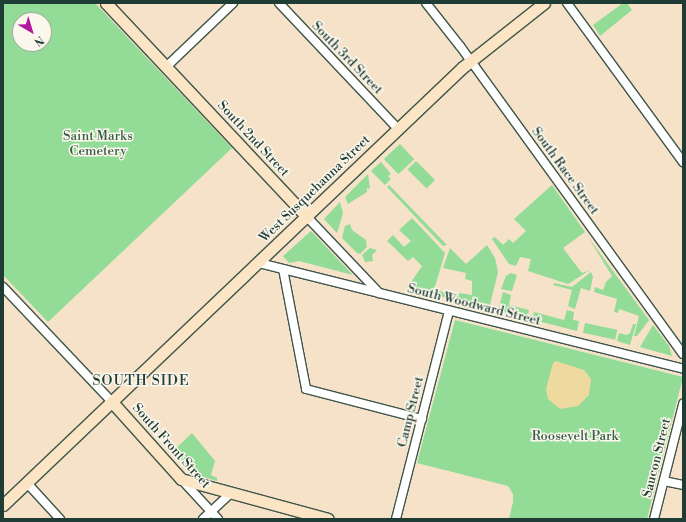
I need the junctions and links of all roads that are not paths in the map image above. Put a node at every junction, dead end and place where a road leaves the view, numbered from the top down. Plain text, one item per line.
1 (106, 3) edge
2 (233, 3) edge
3 (279, 3) edge
4 (426, 3) edge
5 (544, 3) edge
6 (567, 3) edge
7 (471, 61) junction
8 (166, 67) junction
9 (398, 129) junction
10 (683, 162) edge
11 (307, 217) junction
12 (259, 263) junction
13 (283, 269) junction
14 (3, 287) edge
15 (379, 293) junction
16 (449, 311) junction
17 (683, 354) edge
18 (683, 369) edge
19 (112, 402) junction
20 (683, 404) edge
21 (422, 419) junction
22 (181, 479) junction
23 (664, 480) junction
24 (26, 483) junction
25 (683, 485) edge
26 (231, 493) junction
27 (3, 505) edge
28 (211, 511) junction
29 (60, 519) edge
30 (203, 519) edge
31 (218, 519) edge
32 (328, 519) edge
33 (396, 519) edge
34 (654, 519) edge

1 - 8 main road, South 2nd Street
2 - 8 street
3 - 9 street, South 3rd Street
4 - 7 street, South Race Street
5 - 7 main road, West Susquehanna Street
6 - 10 street
7 - 9 main road, West Susquehanna Street
7 - 17 street, South Race Street
8 - 11 main road, South 2nd Street
9 - 11 main road, West Susquehanna Street
11 - 12 main road, West Susquehanna Street
11 - 15 street, South 2nd Street
12 - 13 street, South Woodward Street
12 - 19 main road, West Susquehanna Street
13 - 15 street, South Woodward Street
13 - 21 street
14 - 19 street, South Front Street
15 - 16 street, South Woodward Street
16 - 18 street, South Woodward Street
16 - 21 street, Camp Street
19 - 22 main road, South Front Street
19 - 24 main road, West Susquehanna Street
20 - 23 street, Saucon Street
21 - 33 street, Camp Street
22 - 26 main road
22 - 28 street, South Front Street
23 - 25 street
23 - 34 street, Saucon Street
24 - 27 main road, West Susquehanna Street
24 - 29 street
26 - 28 street
26 - 32 main road
28 - 30 street
28 - 31 street, South Front Street

